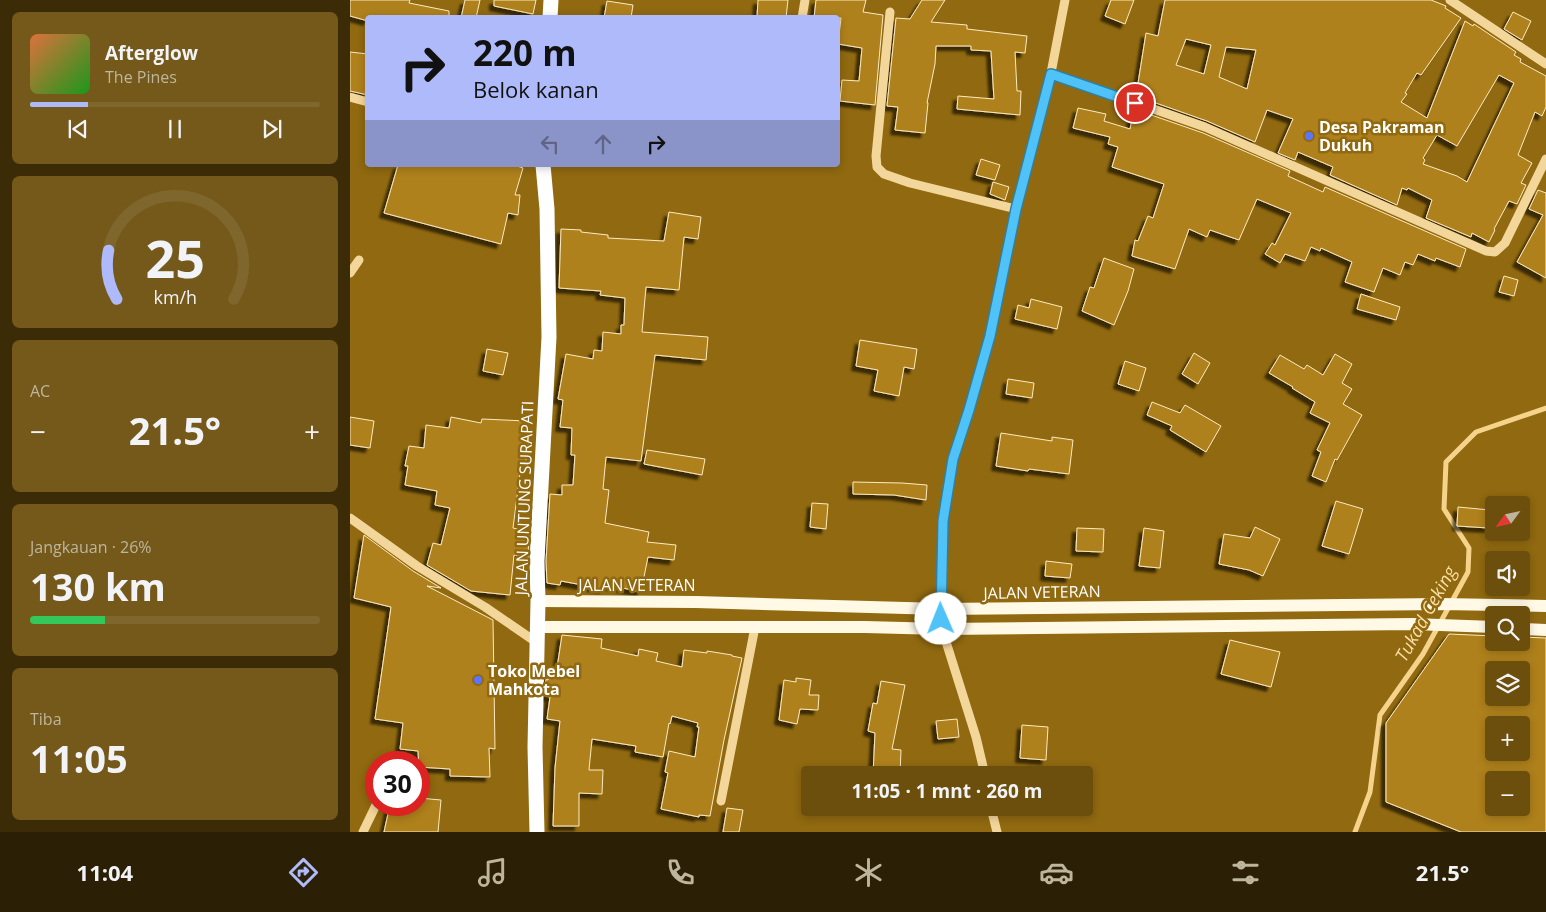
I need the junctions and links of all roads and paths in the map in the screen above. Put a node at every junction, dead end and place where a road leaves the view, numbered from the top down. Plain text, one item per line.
1 (551, 0) edge
2 (805, 0) edge
3 (1065, 0) edge
4 (1450, 0) edge
5 (890, 12) dead end
6 (550, 15) edge
7 (802, 15) edge
8 (1546, 64) edge
9 (1051, 74) junction
10 (350, 97) edge
11 (365, 101) edge
12 (1546, 158) edge
13 (543, 167) edge
14 (1016, 209) junction
15 (359, 260) dead end
16 (350, 273) edge
17 (350, 518) edge
18 (538, 601) junction
19 (1546, 606) edge
20 (941, 609) junction
21 (755, 627) junction
22 (1485, 627) edge
23 (942, 629) junction
24 (1530, 629) edge
25 (1546, 630) edge
26 (536, 634) junction
27 (983, 766) edge
28 (721, 801) dead end
29 (371, 816) edge
30 (993, 816) edge
31 (363, 832) edge
32 (537, 832) edge
33 (997, 832) edge

1 - 6 highway
2 - 7 street
3 - 9 street
4 - 8 street
5 - 14 street
9 - 12 street
9 - 14 street
10 - 11 street
13 - 18 highway, JALAN UNTUNG SURAPATI
14 - 20 street
15 - 16 street
17 - 26 street
18 - 20 main road, JALAN VETERAN
18 - 26 highway, JALAN UNTUNG SURAPATI
19 - 20 main road, JALAN VETERAN
20 - 23 street
21 - 23 main road
21 - 26 main road
21 - 28 street
22 - 23 main road
23 - 27 street
24 - 25 main road
26 - 32 highway, JALAN UNTUNG SURAPATI
29 - 31 street
30 - 33 street

